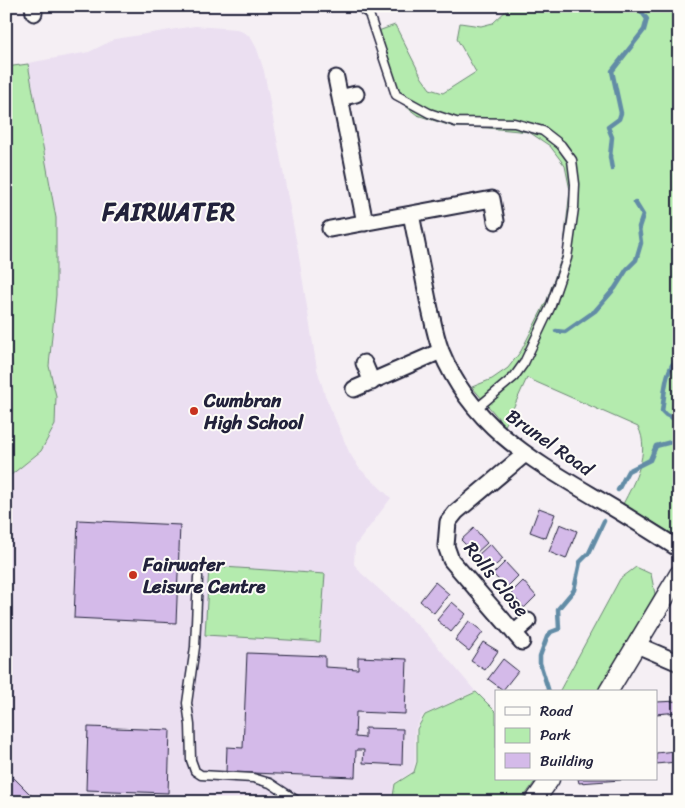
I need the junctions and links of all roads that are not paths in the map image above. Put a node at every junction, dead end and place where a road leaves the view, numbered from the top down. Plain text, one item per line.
1 (366, 7) edge
2 (336, 78) dead end
3 (356, 94) dead end
4 (340, 98) junction
5 (411, 214) junction
6 (496, 221) dead end
7 (365, 223) junction
8 (330, 229) dead end
9 (441, 350) junction
10 (364, 364) dead end
11 (372, 382) junction
12 (354, 389) dead end
13 (476, 409) junction
14 (526, 454) junction
15 (679, 549) edge
16 (679, 574) edge
17 (198, 577) dead end
18 (528, 621) dead end
19 (636, 645) junction
20 (679, 664) edge
21 (609, 690) edge
22 (549, 780) edge
23 (299, 802) edge
24 (534, 802) edge

1 - 13 lane
2 - 4 street
3 - 4 street
4 - 7 street
5 - 6 street
5 - 7 street
5 - 9 street, Brunel Road
7 - 8 street
9 - 11 street
9 - 13 street, Brunel Road
10 - 11 street
11 - 12 street
13 - 14 street, Brunel Road
14 - 15 street, Brunel Road
14 - 18 street, Rolls Close
16 - 19 street
17 - 23 lane
19 - 20 street
19 - 21 street
22 - 24 street

